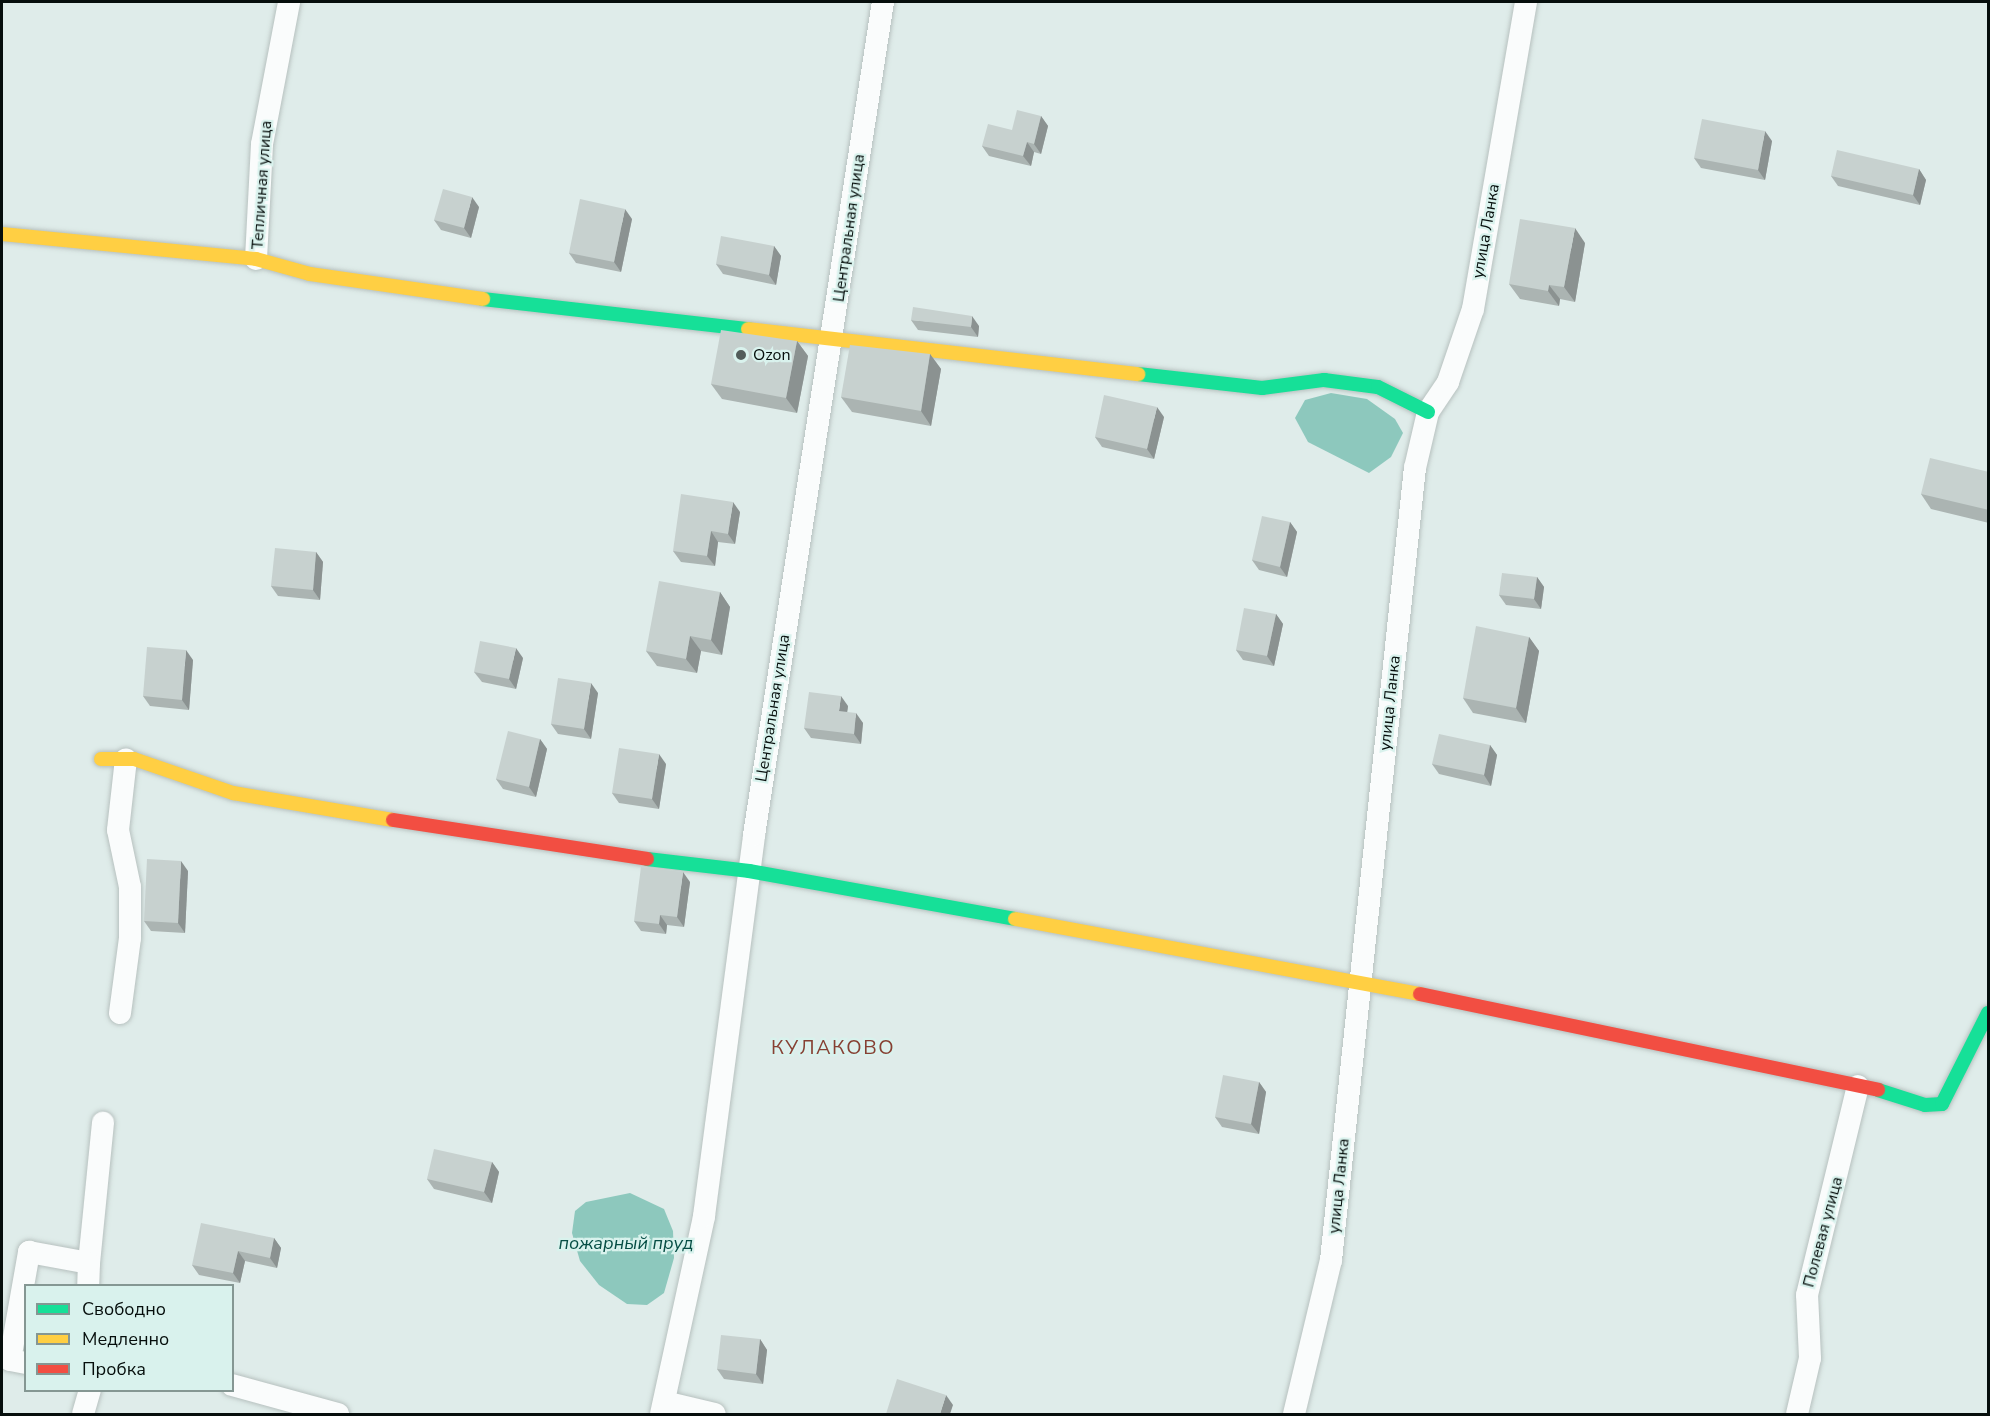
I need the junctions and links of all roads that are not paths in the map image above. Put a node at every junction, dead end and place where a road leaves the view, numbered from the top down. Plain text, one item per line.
1 (289, 2) edge
2 (883, 2) edge
3 (1526, 2) edge
4 (2, 234) edge
5 (256, 259) junction
6 (833, 339) junction
7 (1428, 412) junction
8 (101, 759) dead end
9 (126, 759) junction
10 (749, 871) junction
11 (1360, 982) junction
12 (120, 1013) dead end
13 (1989, 1013) edge
14 (1858, 1086) junction
15 (103, 1123) dead end
16 (89, 1274) edge
17 (24, 1363) edge
18 (234, 1386) edge
19 (89, 1392) edge
20 (663, 1408) edge
21 (83, 1414) edge
22 (338, 1414) edge
23 (715, 1414) edge
24 (1294, 1414) edge
25 (1797, 1414) edge

1 - 5 street, Тепличная улица
2 - 6 street, Центральная улица
3 - 7 street, улица Ланка
4 - 5 street, Тепличная улица
5 - 6 street
6 - 7 street
6 - 10 street, Центральная улица
7 - 11 street, улица Ланка
8 - 9 street
9 - 10 street
9 - 12 street
10 - 11 street
10 - 20 street, Центральная улица
11 - 14 street
11 - 24 street, улица Ланка
13 - 14 street
14 - 25 street, Полевая улица
15 - 16 street
16 - 17 street
18 - 22 street
19 - 21 street
20 - 23 street

